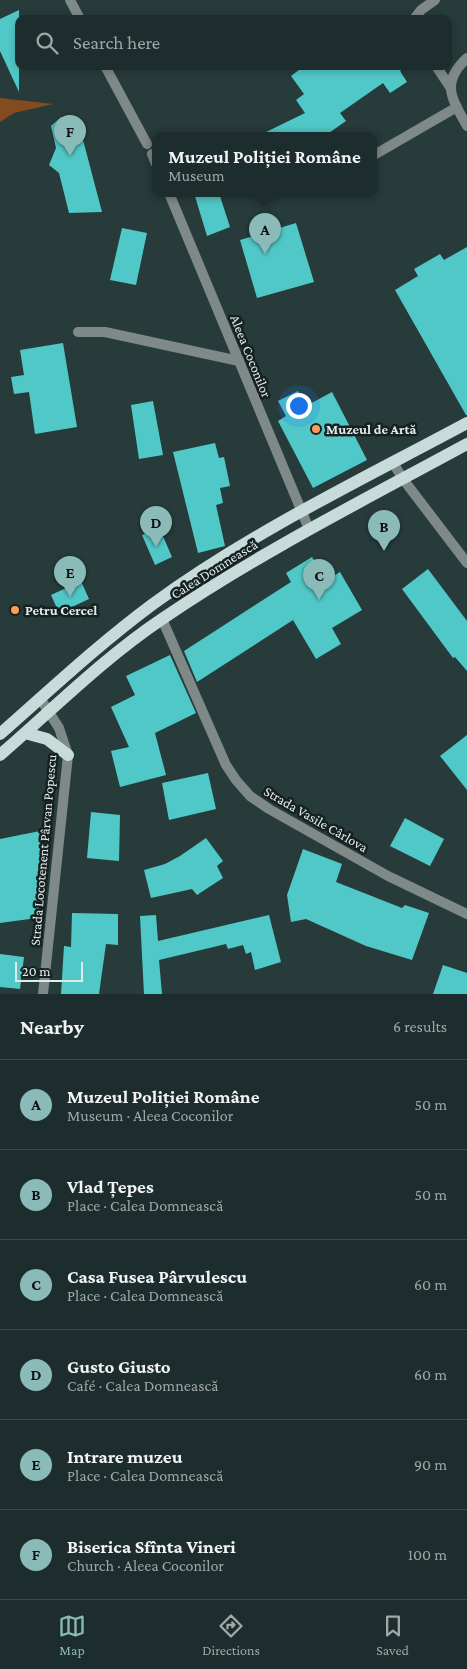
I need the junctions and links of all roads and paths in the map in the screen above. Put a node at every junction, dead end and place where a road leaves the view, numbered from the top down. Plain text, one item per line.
1 (70, 0) edge
2 (435, 0) edge
3 (78, 15) edge
4 (417, 15) edge
5 (467, 58) edge
6 (108, 70) edge
7 (439, 70) edge
8 (450, 87) junction
9 (457, 107) junction
10 (467, 126) edge
11 (147, 144) dead end
12 (377, 154) edge
13 (170, 197) edge
14 (78, 332) dead end
15 (238, 361) junction
16 (467, 423) edge
17 (467, 444) edge
18 (393, 463) junction
19 (403, 479) junction
20 (301, 512) junction
21 (309, 529) junction
22 (467, 563) edge
23 (162, 619) junction
24 (40, 698) junction
25 (48, 712) junction
26 (25, 733) junction
27 (0, 734) edge
28 (0, 755) edge
29 (68, 755) junction
30 (467, 914) edge
31 (44, 994) edge

1 - 3 street
2 - 4 street
5 - 8 street
6 - 11 street
7 - 8 street
8 - 9 street
9 - 10 street
9 - 12 street
13 - 15 street, Aleea Coconilor
14 - 15 street
15 - 20 street, Aleea Coconilor
16 - 18 main road, Calea Domnească
17 - 19 main road, Calea Domnească
18 - 19 street
18 - 20 main road, Calea Domnească
19 - 21 main road, Calea Domnească
19 - 22 street
20 - 21 street, Aleea Coconilor
20 - 24 main road, Calea Domnească
21 - 23 main road, Calea Domnească
23 - 25 main road, Calea Domnească
23 - 30 street, Strada Vasile Cârlova
24 - 25 street, Strada Locotenent Pârvan Popescu
24 - 27 main road, Calea Domnească
25 - 26 main road, Calea Domnească
25 - 29 street, Strada Locotenent Pârvan Popescu
26 - 28 main road, Calea Domnească
26 - 29 main road
29 - 31 street, Strada Locotenent Pârvan Popescu

